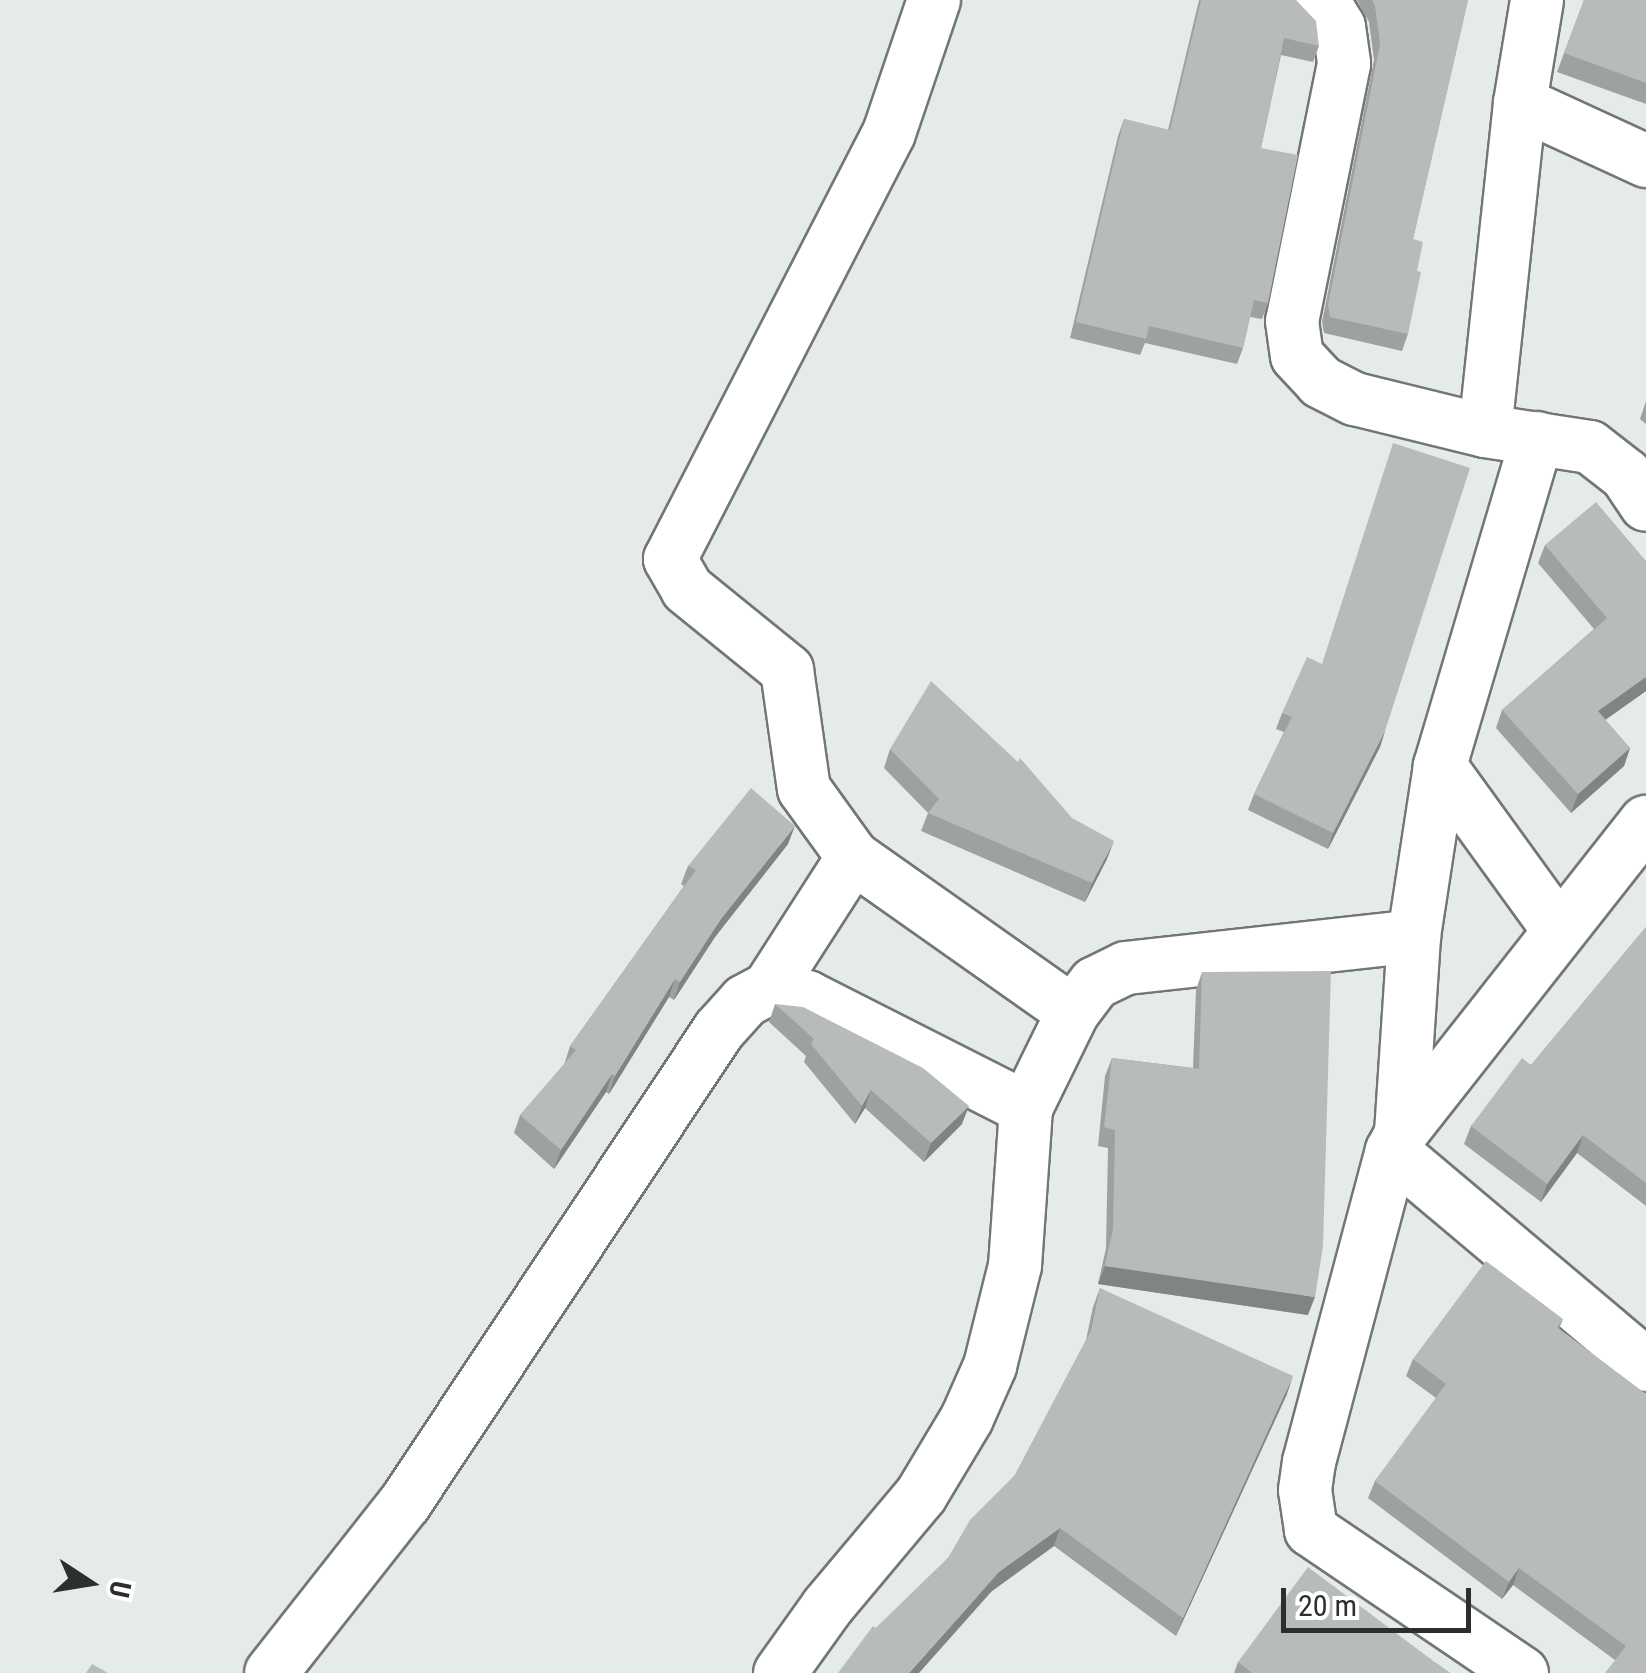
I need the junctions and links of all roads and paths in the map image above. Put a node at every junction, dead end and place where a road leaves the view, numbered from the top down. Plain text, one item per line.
1 (934, 0) edge
2 (1313, 0) edge
3 (1537, 0) edge
4 (1520, 104) junction
5 (1646, 162) edge
6 (1485, 431) junction
7 (1537, 438) junction
8 (1646, 505) edge
9 (1440, 766) junction
10 (1646, 822) edge
11 (853, 856) junction
12 (1558, 929) junction
13 (1414, 936) junction
14 (770, 988) junction
15 (1073, 1012) junction
16 (1026, 1108) junction
17 (1397, 1142) junction
18 (1642, 1351) edge
19 (271, 1673) edge
20 (780, 1673) edge
21 (1522, 1673) edge

1 - 11 street
2 - 6 street
3 - 4 street
4 - 5 street
4 - 6 street
6 - 7 street
7 - 8 street
7 - 9 street
9 - 12 street
9 - 13 street
10 - 12 street
11 - 14 street
11 - 15 street
12 - 17 street
13 - 15 street
13 - 17 street
14 - 16 street
14 - 19 street
15 - 16 street
16 - 20 street
17 - 18 street
17 - 21 street

